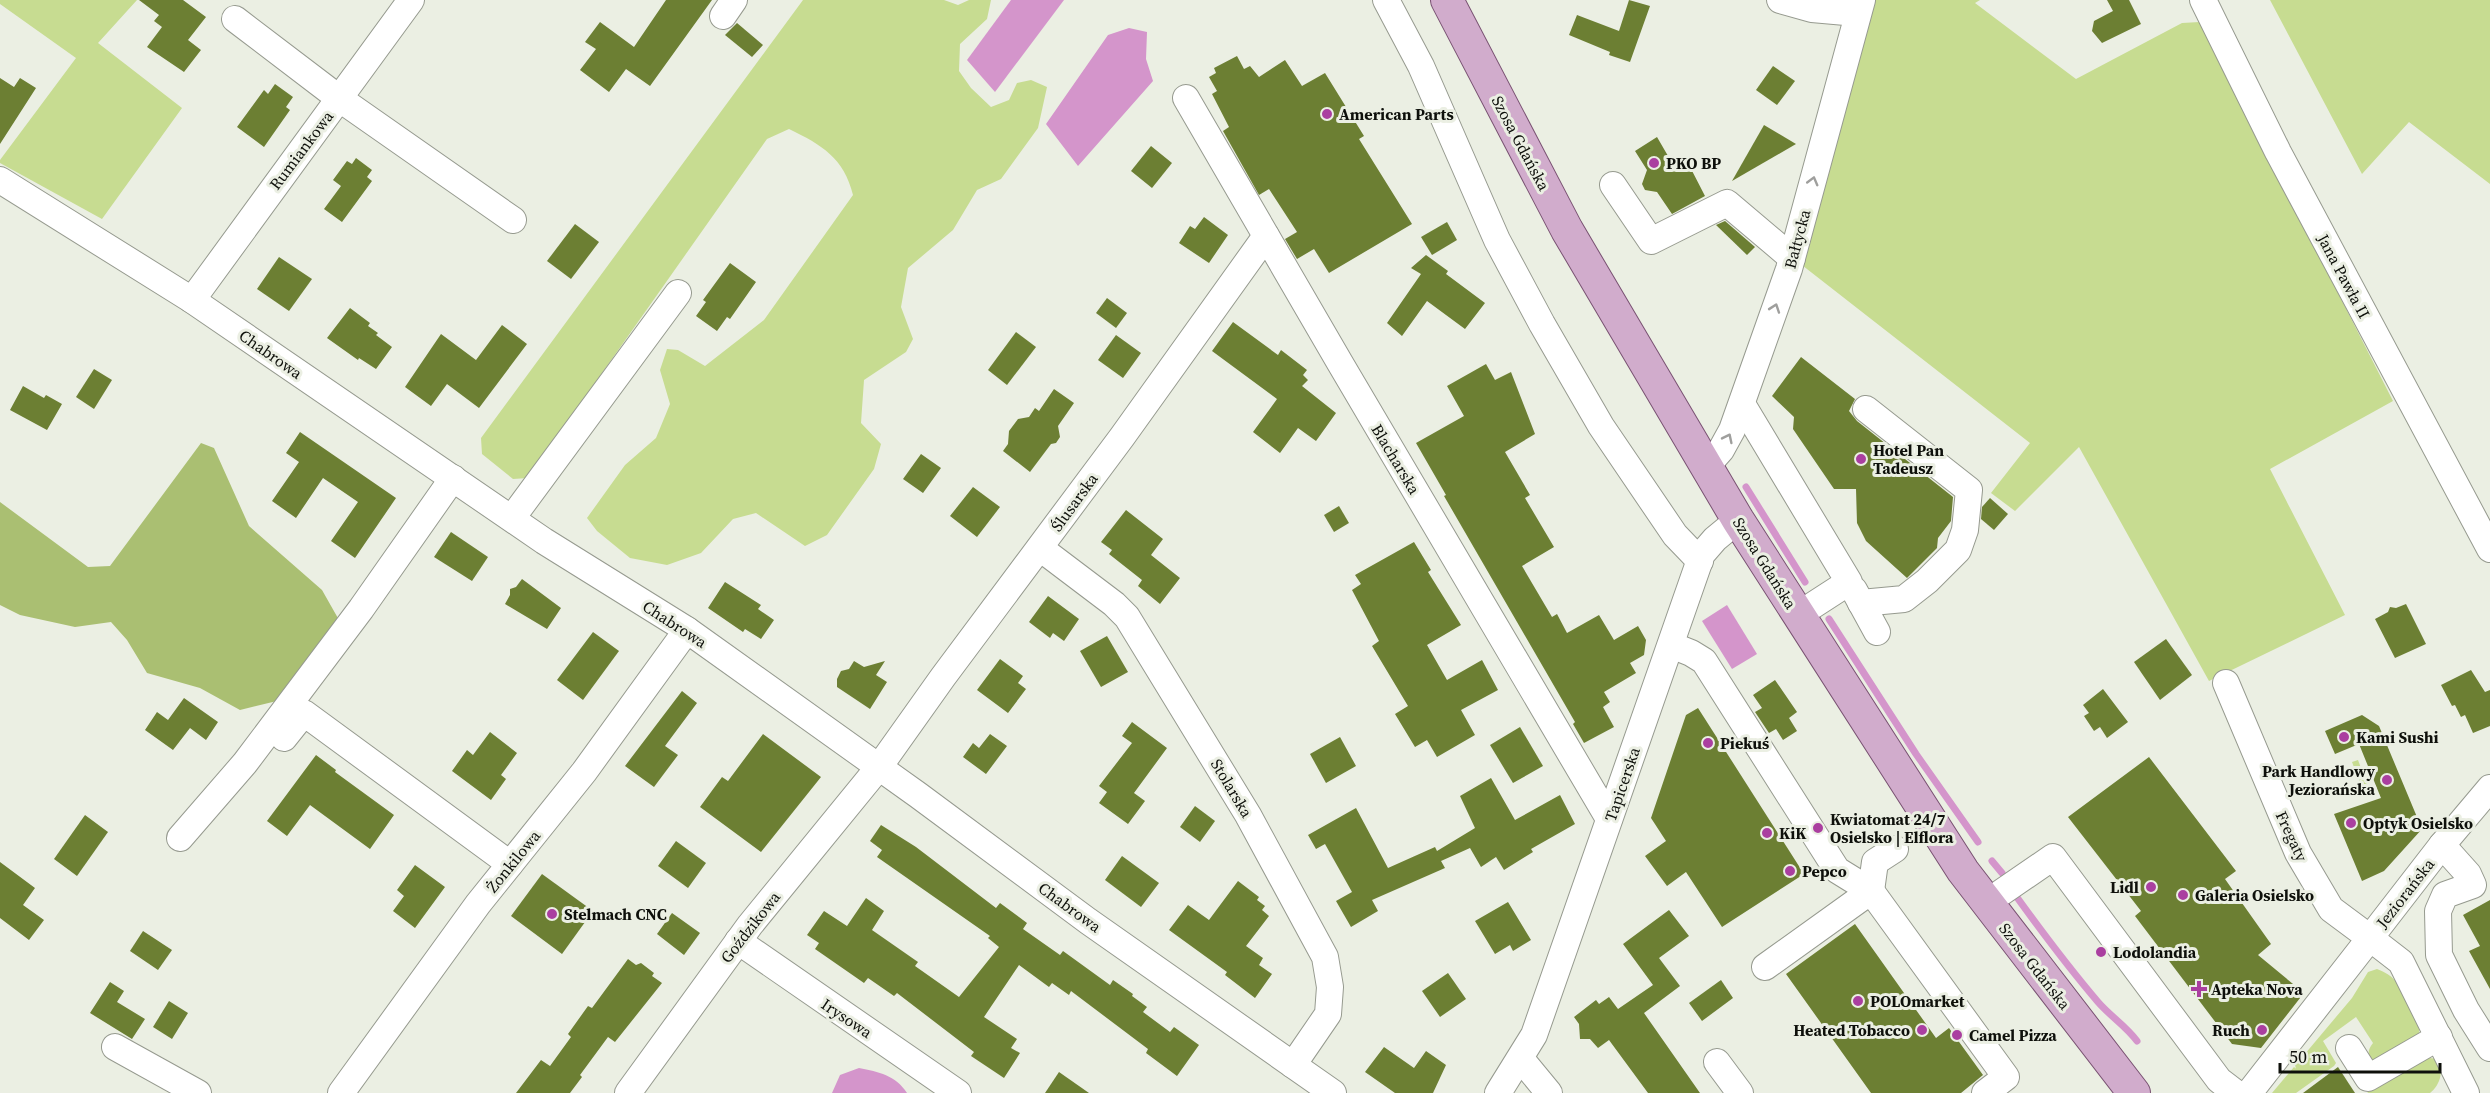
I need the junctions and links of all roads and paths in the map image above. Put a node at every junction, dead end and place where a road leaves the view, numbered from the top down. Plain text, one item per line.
1 (411, 0) edge
2 (1386, 0) edge
3 (1447, 0) edge
4 (1780, 0) edge
5 (2204, 0) edge
6 (1859, 7) edge
7 (235, 19) dead end
8 (1186, 98) dead end
9 (340, 99) junction
10 (0, 180) edge
11 (1613, 185) dead end
12 (513, 220) dead end
13 (1266, 236) junction
14 (1792, 258) junction
15 (678, 293) dead end
16 (192, 300) junction
17 (1742, 404) junction
18 (1866, 409) dead end
19 (1706, 467) junction
20 (453, 478) junction
21 (512, 518) junction
22 (1738, 520) junction
23 (1040, 548) junction
24 (2490, 549) edge
25 (1700, 561) junction
26 (1855, 592) junction
27 (1798, 615) junction
28 (687, 630) junction
29 (1877, 632) dead end
30 (1671, 645) junction
31 (2226, 683) dead end
32 (879, 767) junction
33 (2490, 788) edge
34 (229, 805) dead end
35 (1610, 819) junction
36 (180, 837) dead end
37 (2442, 845) junction
38 (1895, 849) dead end
39 (510, 864) junction
40 (1871, 891) junction
41 (1986, 903) junction
42 (2370, 938) junction
43 (738, 941) junction
44 (1765, 968) dead end
45 (2439, 1036) junction
46 (115, 1047) dead end
47 (2349, 1048) dead end
48 (2490, 1048) edge
49 (1521, 1059) junction
50 (1717, 1062) dead end
51 (1293, 1065) junction
52 (2011, 1085) edge
53 (2460, 1091) edge
54 (198, 1093) edge
55 (341, 1093) edge
56 (628, 1093) edge
57 (958, 1093) edge
58 (1333, 1093) edge
59 (1498, 1093) edge
60 (1549, 1093) edge
61 (1740, 1093) edge
62 (1985, 1093) edge
63 (2134, 1093) edge
64 (2236, 1093) edge
65 (2249, 1093) edge

1 - 9 street, Rumiankowa
2 - 25 street
3 - 19 main road, Szosa Gdańska
4 - 6 street
5 - 24 street, Jana Pawła II
14 -> 6 street, Bałtycka
7 - 9 street
8 - 13 street, Blacharska
9 - 12 street
9 - 16 street, Rumiankowa
10 - 16 street, Chabrowa
11 - 14 street
13 - 23 street, Ślusarska
13 - 35 street, Blacharska
17 -> 14 street, Bałtycka
15 - 21 street
16 - 20 street, Chabrowa
19 -> 17 street, Bałtycka
17 - 26 street
18 - 26 street
19 - 22 main road, Szosa Gdańska
20 - 21 street, Chabrowa
20 - 36 street
21 - 28 street, Chabrowa
22 - 25 street, Tapicerska
22 - 27 main road, Szosa Gdańska
23 - 32 street, Ślusarska
23 - 51 street, Stolarska
25 - 30 street, Tapicerska
26 - 27 street
26 - 29 street
27 - 41 main road, Szosa Gdańska
28 - 32 street, Chabrowa
28 - 39 street, Żonkilowa
30 - 35 street, Tapicerska
30 - 40 street
31 - 42 street, Fregaty
32 - 43 street, Goździkowa
32 - 51 street, Chabrowa
33 - 37 street, Jeziorańska
34 - 39 street
35 - 49 street, Tapicerska
37 - 42 street, Jeziorańska
37 - 48 street
38 - 40 street
39 - 55 street, Żonkilowa
40 - 44 street
40 - 52 street
41 - 63 main road, Szosa Gdańska
41 - 64 street
42 - 45 street, Jeziorańska
42 - 65 street
43 - 56 street, Goździkowa
43 - 57 street, Irysowa
45 - 47 street
45 - 53 street, Jeziorańska
46 - 54 street
49 - 59 street, Tapicerska
49 - 60 street
50 - 61 street
51 - 58 street, Chabrowa
52 - 62 street

